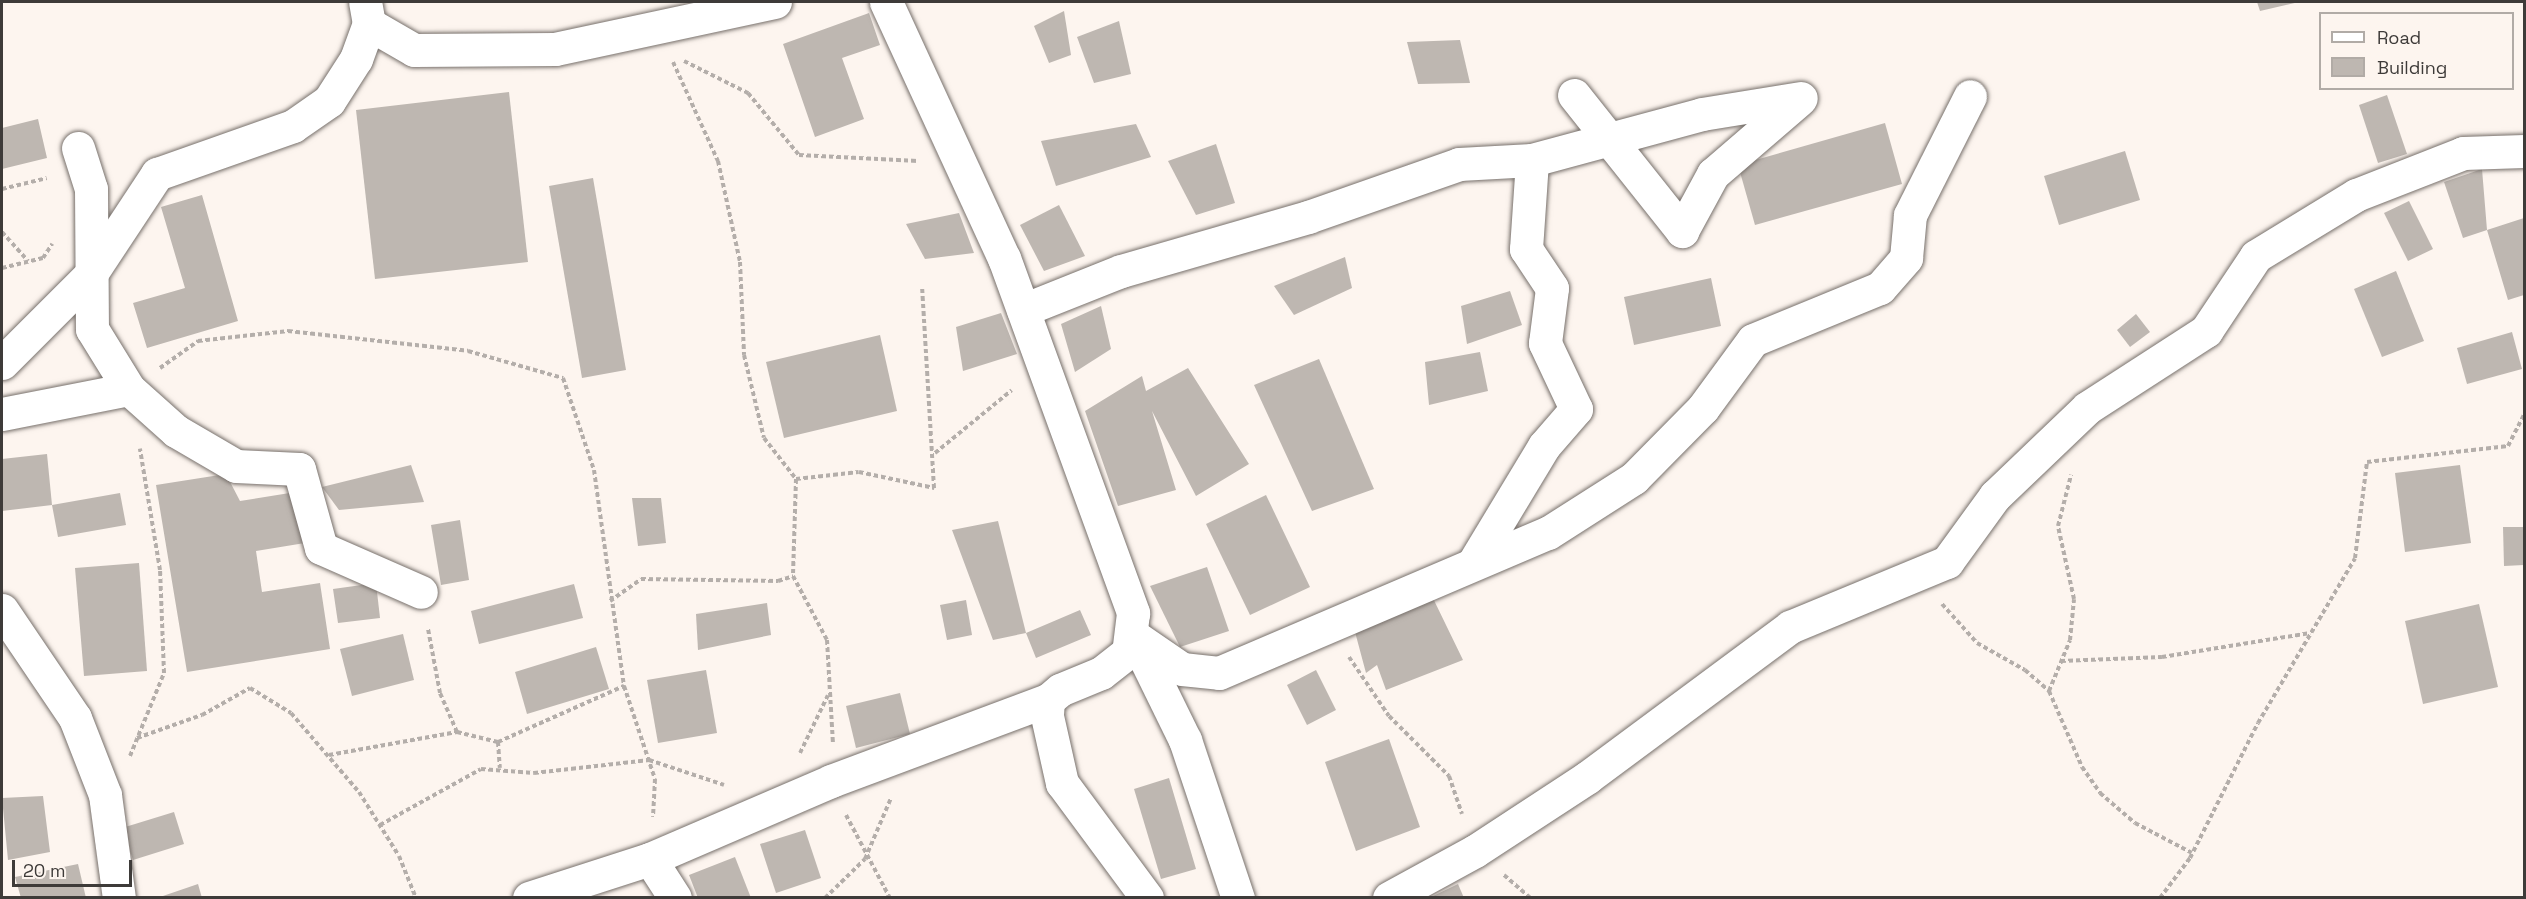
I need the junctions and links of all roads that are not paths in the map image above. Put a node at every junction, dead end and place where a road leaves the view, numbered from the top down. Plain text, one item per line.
1 (775, 2) edge
2 (886, 2) edge
3 (367, 13) edge
4 (1574, 95) dead end
5 (1970, 96) dead end
6 (1611, 139) junction
7 (2524, 152) edge
8 (81, 158) road end
9 (1532, 160) junction
10 (92, 274) junction
11 (1023, 310) junction
12 (2, 363) edge
13 (129, 389) junction
14 (2, 414) edge
15 (1474, 562) junction
16 (421, 592) road end
17 (2, 610) edge
18 (1134, 636) junction
19 (1048, 700) junction
20 (650, 859) junction
21 (1141, 895) edge
22 (120, 897) edge
23 (529, 897) edge
24 (675, 897) edge
25 (1238, 897) edge
26 (1389, 897) edge

1 - 3 street
2 - 11 street
3 - 10 street
4 - 6 street
5 - 15 street
6 - 6 street
6 - 9 street
7 - 26 street
8 - 10 street
9 - 11 street
9 - 15 street
10 - 12 street
10 - 13 street
11 - 18 street
13 - 14 street
13 - 16 street
15 - 18 street
17 - 22 street
18 - 19 street
18 - 25 street
19 - 20 street
19 - 21 street
20 - 23 street
20 - 24 street

